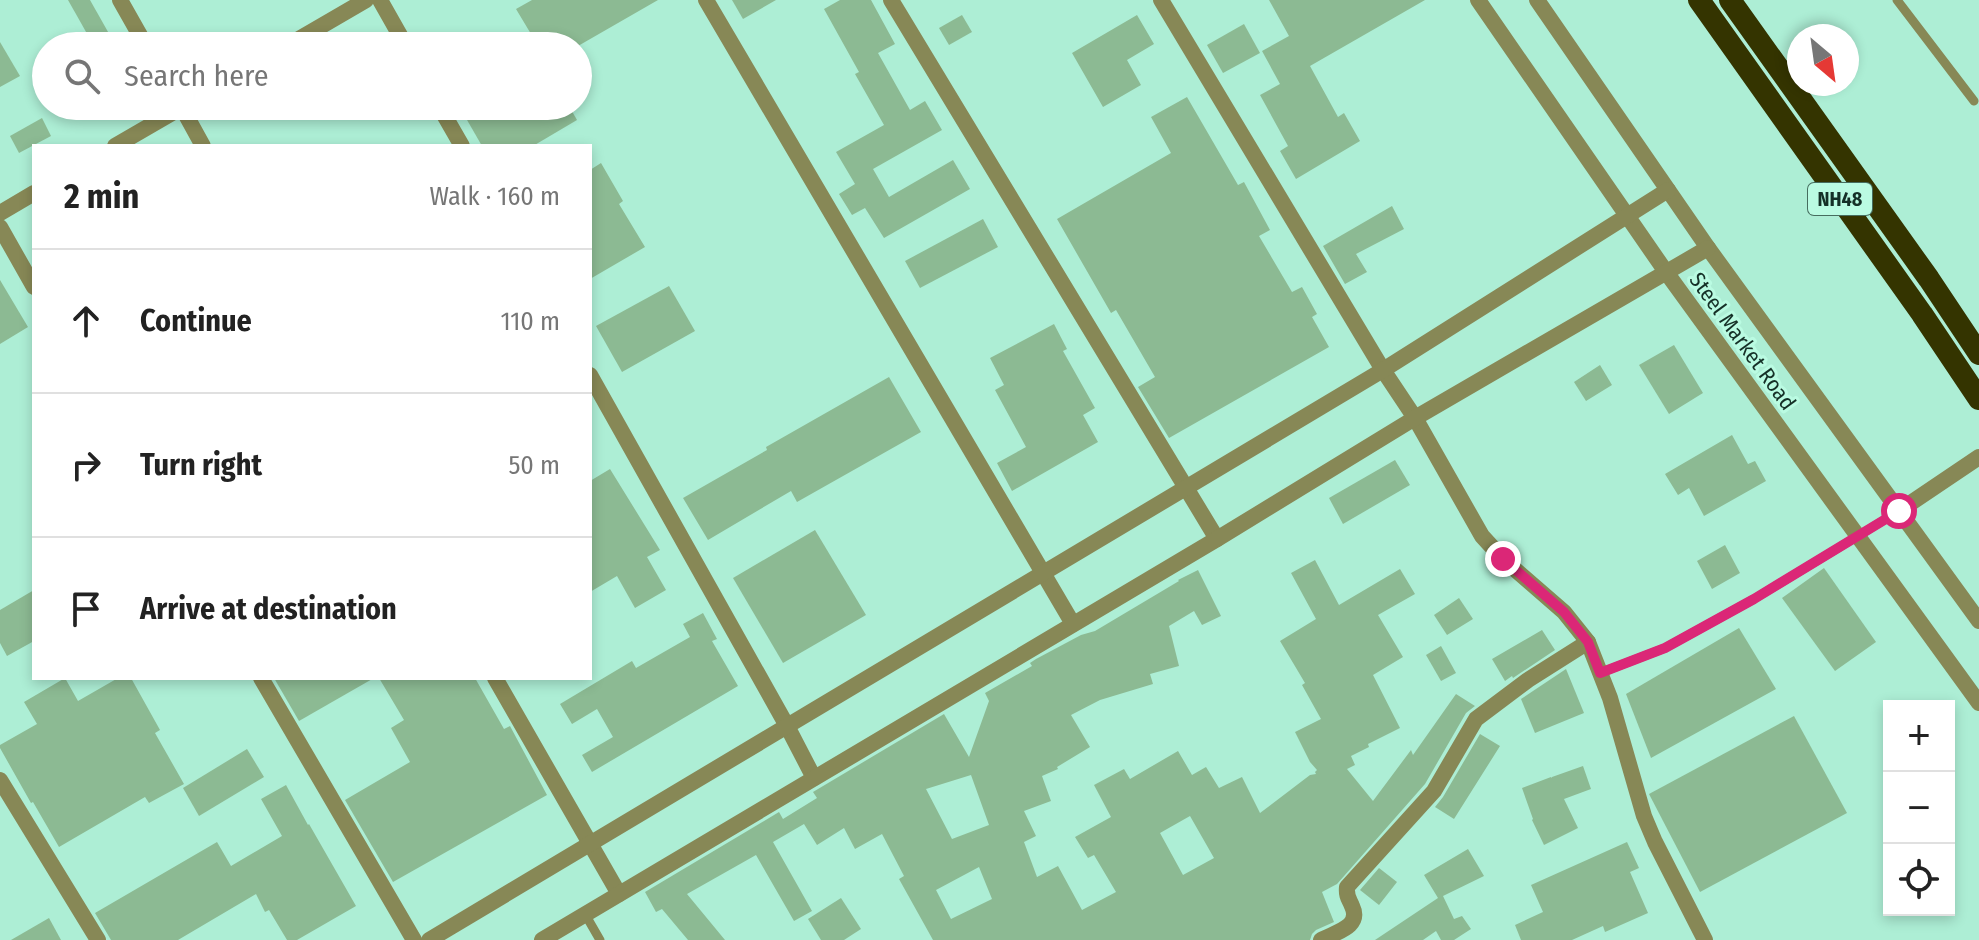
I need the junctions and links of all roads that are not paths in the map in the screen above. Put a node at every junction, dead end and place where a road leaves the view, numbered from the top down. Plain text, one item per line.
1 (120, 0) edge
2 (366, 0) edge
3 (380, 0) edge
4 (706, 0) edge
5 (891, 0) edge
6 (1161, 0) edge
7 (1478, 0) edge
8 (1537, 0) edge
9 (1699, 0) edge
10 (1730, 0) edge
11 (1897, 0) edge
12 (138, 32) edge
13 (311, 32) edge
14 (398, 32) edge
15 (1974, 101) dead end
16 (159, 120) edge
17 (189, 120) edge
18 (447, 120) edge
19 (118, 144) edge
20 (202, 144) edge
21 (461, 144) edge
22 (1668, 190) junction
23 (32, 194) edge
24 (0, 213) edge
25 (1626, 216) junction
26 (0, 227) edge
27 (1708, 248) junction
28 (1666, 272) junction
29 (32, 283) edge
30 (1979, 354) edge
31 (1383, 370) junction
32 (592, 379) edge
33 (1979, 399) edge
34 (1415, 418) junction
35 (1979, 457) edge
36 (1186, 488) junction
37 (1899, 511) junction
38 (1857, 536) junction
39 (1217, 539) junction
40 (1042, 574) junction
41 (1979, 621) edge
42 (1073, 624) junction
43 (1588, 642) junction
44 (1600, 673) junction
45 (262, 680) edge
46 (496, 680) edge
47 (1979, 703) edge
48 (787, 726) junction
49 (814, 778) junction
50 (0, 780) edge
51 (590, 844) junction
52 (619, 894) junction
53 (585, 914) junction
54 (98, 940) edge
55 (414, 940) edge
56 (429, 940) edge
57 (542, 940) edge
58 (600, 940) edge
59 (1321, 940) edge
60 (1705, 940) edge

1 - 12 street
2 - 13 street
3 - 14 street
4 - 40 street
5 - 36 street
6 - 31 street
7 - 25 street, Steel Market Road
8 - 22 street, Steel Market Road
9 - 33 highway, NH48
10 - 30 highway, NH48
11 - 15 lane
16 - 19 street
17 - 20 street
18 - 21 street
22 - 25 street
22 - 27 street, Steel Market Road
23 - 24 street
25 - 28 street, Steel Market Road
25 - 31 street
26 - 29 street
27 - 28 street
27 - 37 street, Steel Market Road
28 - 34 street
28 - 38 street, Steel Market Road
31 - 34 street
31 - 36 street
32 - 48 street
34 - 39 street
34 - 43 street
35 - 37 street
36 - 39 street
36 - 40 street
37 - 38 lane
37 - 41 street, Steel Market Road
38 - 44 lane
38 - 47 street, Steel Market Road
39 - 42 street
40 - 42 street
40 - 48 street
42 - 49 street
43 - 44 street
43 - 59 street
44 - 60 street
45 - 55 street
46 - 51 street
48 - 49 street
48 - 51 street
49 - 52 street
50 - 54 street
51 - 52 street
51 - 56 street
52 - 53 street
53 - 57 street
53 - 58 lane

